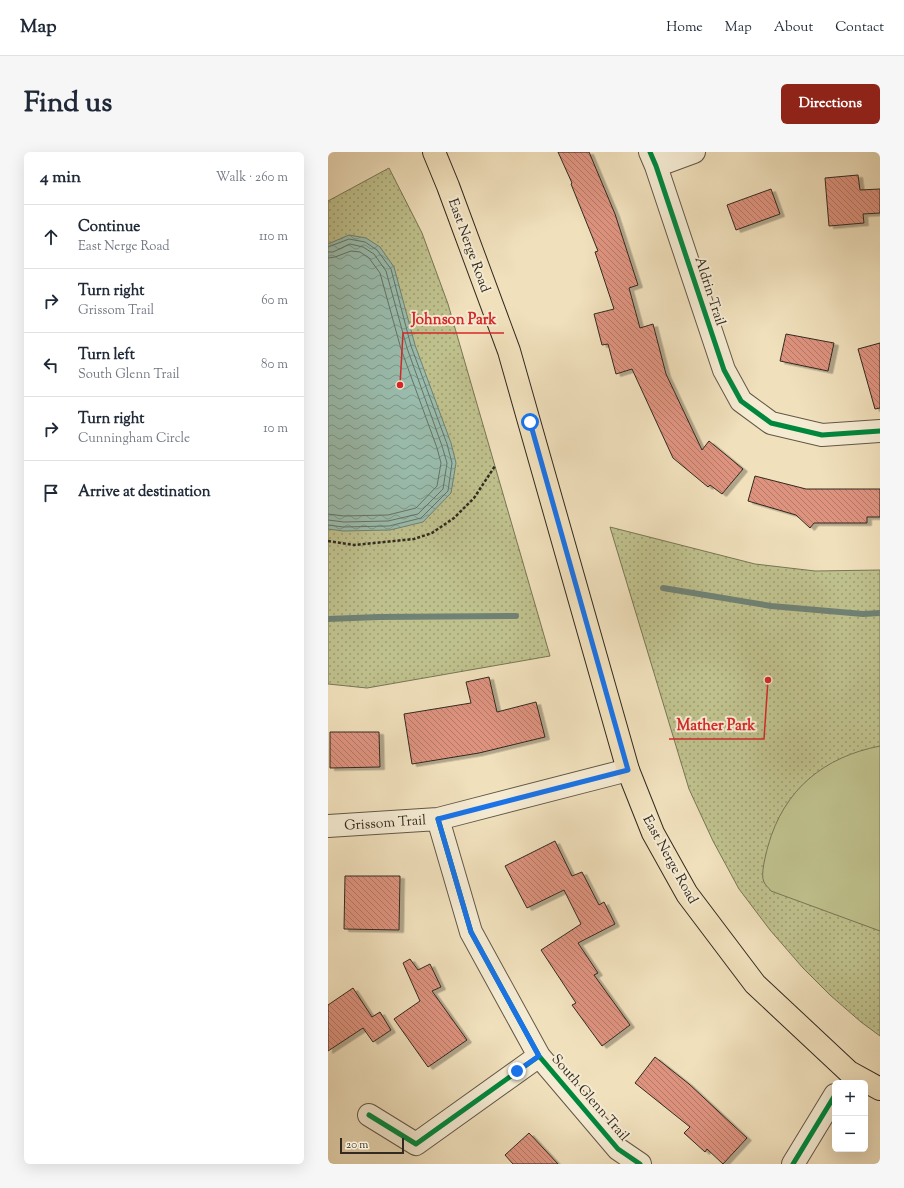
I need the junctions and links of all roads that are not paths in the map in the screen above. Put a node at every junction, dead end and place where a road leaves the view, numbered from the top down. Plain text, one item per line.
1 (434, 152) edge
2 (694, 152) edge
3 (653, 159) edge
4 (880, 431) edge
5 (628, 770) junction
6 (438, 819) junction
7 (328, 826) edge
8 (539, 1056) junction
9 (846, 1077) edge
10 (880, 1089) edge
11 (832, 1100) edge
12 (369, 1115) dead end
13 (640, 1164) edge
14 (793, 1164) edge

1 - 5 main road, East Nerge Road
2 - 3 street
3 - 4 street, Aldrin Trail
5 - 6 street, Grissom Trail
5 - 9 main road, East Nerge Road
6 - 7 street, Grissom Trail
6 - 8 street, South Glenn Trail
8 - 12 street
8 - 13 street, South Glenn Trail
9 - 10 main road, East Nerge Road
11 - 14 street

